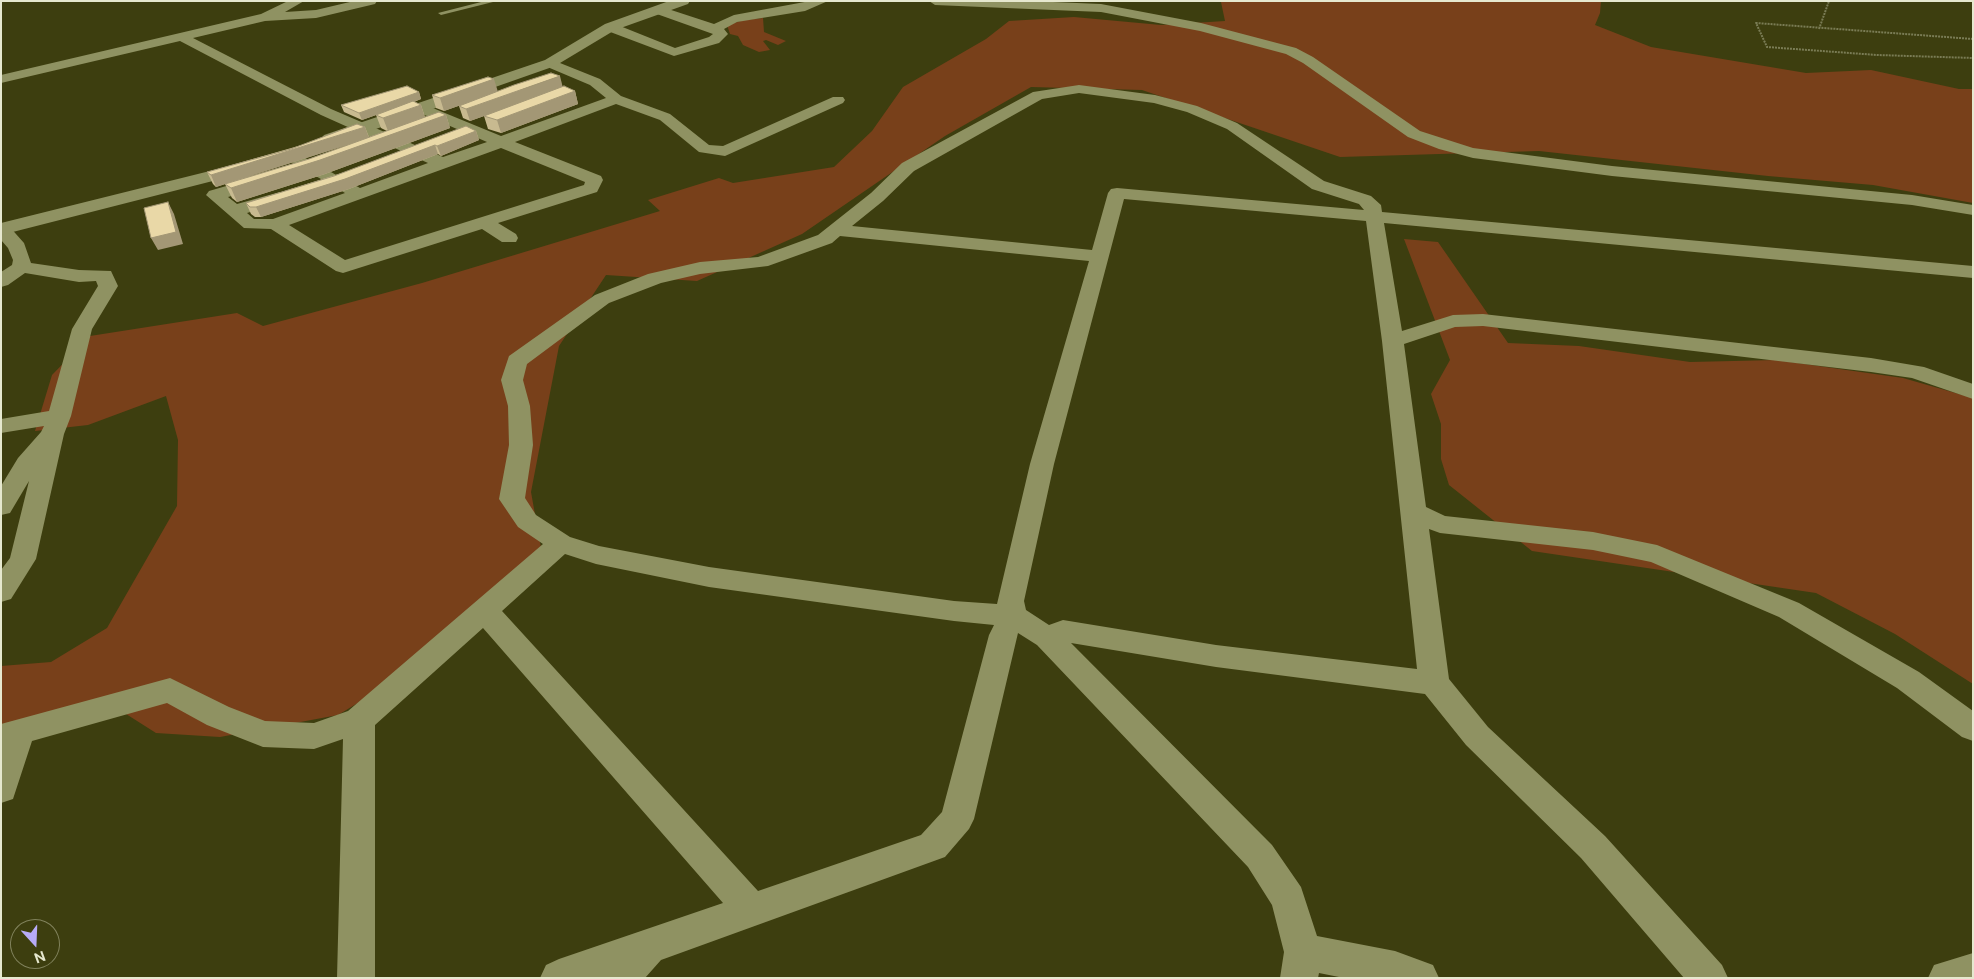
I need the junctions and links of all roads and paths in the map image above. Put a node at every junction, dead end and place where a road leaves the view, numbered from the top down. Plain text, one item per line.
1 (298, 1) edge
2 (370, 1) edge
3 (494, 1) edge
4 (683, 1) edge
5 (822, 1) edge
6 (935, 1) edge
7 (1117, 1) edge
8 (1829, 1) edge
9 (1100, 8) junction
10 (658, 10) junction
11 (441, 13) dead end
12 (265, 17) junction
13 (610, 27) junction
14 (1819, 29) junction
15 (723, 34) junction
16 (182, 37) junction
17 (1973, 39) edge
18 (1973, 58) edge
19 (550, 63) junction
20 (1, 79) edge
21 (487, 83) junction
22 (510, 94) edge
23 (575, 96) edge
24 (838, 100) dead end
25 (608, 102) junction
26 (418, 107) junction
27 (463, 111) edge
28 (444, 118) junction
29 (493, 119) edge
30 (426, 125) edge
31 (360, 128) junction
32 (468, 128) junction
33 (407, 132) edge
34 (769, 133) junction
35 (734, 137) dead end
36 (388, 138) junction
37 (501, 142) junction
38 (362, 148) edge
39 (412, 149) junction
40 (289, 154) junction
41 (394, 156) edge
42 (326, 161) edge
43 (442, 164) junction
44 (308, 167) junction
45 (350, 173) edge
46 (332, 180) junction
47 (314, 186) edge
48 (297, 191) edge
49 (359, 194) junction
50 (1973, 210) edge
51 (234, 211) junction
52 (1375, 218) junction
53 (484, 222) junction
54 (275, 224) junction
55 (1, 229) edge
56 (839, 230) junction
57 (509, 238) dead end
58 (1097, 256) junction
59 (21, 267) junction
60 (1973, 272) edge
61 (1, 281) edge
62 (1393, 342) junction
63 (1973, 392) edge
64 (55, 425) junction
65 (1, 426) edge
66 (1, 507) edge
67 (1412, 511) junction
68 (561, 543) junction
69 (1, 592) edge
70 (484, 610) junction
71 (1014, 616) junction
72 (1047, 637) junction
73 (1434, 683) junction
74 (359, 720) junction
75 (1973, 728) edge
76 (10, 735) edge
77 (1, 788) edge
78 (752, 910) junction
79 (649, 946) junction
80 (1301, 965) edge
81 (1973, 972) edge
82 (356, 978) edge
83 (559, 978) edge
84 (619, 978) edge
85 (1420, 978) edge
86 (1709, 978) edge
87 (1947, 978) edge

1 - 12 street
2 - 12 street
3 - 11 lane
4 - 10 street
5 - 15 street
6 - 9 street
7 - 9 street
8 - 14 path
9 - 50 street
10 - 13 street
10 - 15 street
12 - 16 street
13 - 15 street
13 - 19 street
14 - 17 path
14 - 18 path
16 - 20 street
16 - 31 street
19 - 21 street
19 - 25 street
21 - 22 street
21 - 26 street
23 - 25 street
24 - 34 street
25 - 34 street
25 - 37 street
26 - 28 street
26 - 31 street
27 - 28 street
28 - 30 street
28 - 32 street
29 - 32 street
31 - 36 street
31 - 40 street
32 - 37 street
32 - 39 street
33 - 36 street
34 - 35 street
36 - 38 street
36 - 39 street
37 - 43 street
37 - 53 street
39 - 41 street
39 - 43 street
40 - 44 street
40 - 55 street
42 - 44 street
43 - 49 street
44 - 46 street
44 - 51 street
45 - 46 street
46 - 47 street
46 - 49 street
48 - 51 street
49 - 54 street
51 - 54 street
52 - 56 street
52 - 58 street
52 - 60 street
52 - 62 street
53 - 54 street
53 - 57 street
55 - 59 street
56 - 58 street
56 - 68 street
58 - 71 street
59 - 61 street
59 - 64 street
62 - 63 street
62 - 67 street
64 - 65 street
64 - 66 street
64 - 69 street
67 - 73 street
67 - 75 street
68 - 70 street
68 - 71 street
70 - 74 street
70 - 78 street
71 - 72 street
71 - 78 street
72 - 73 street
72 - 80 street
73 - 86 street
74 - 76 street
74 - 82 street
76 - 77 street
78 - 79 street
79 - 83 street
79 - 84 street
80 - 85 street
81 - 87 street

